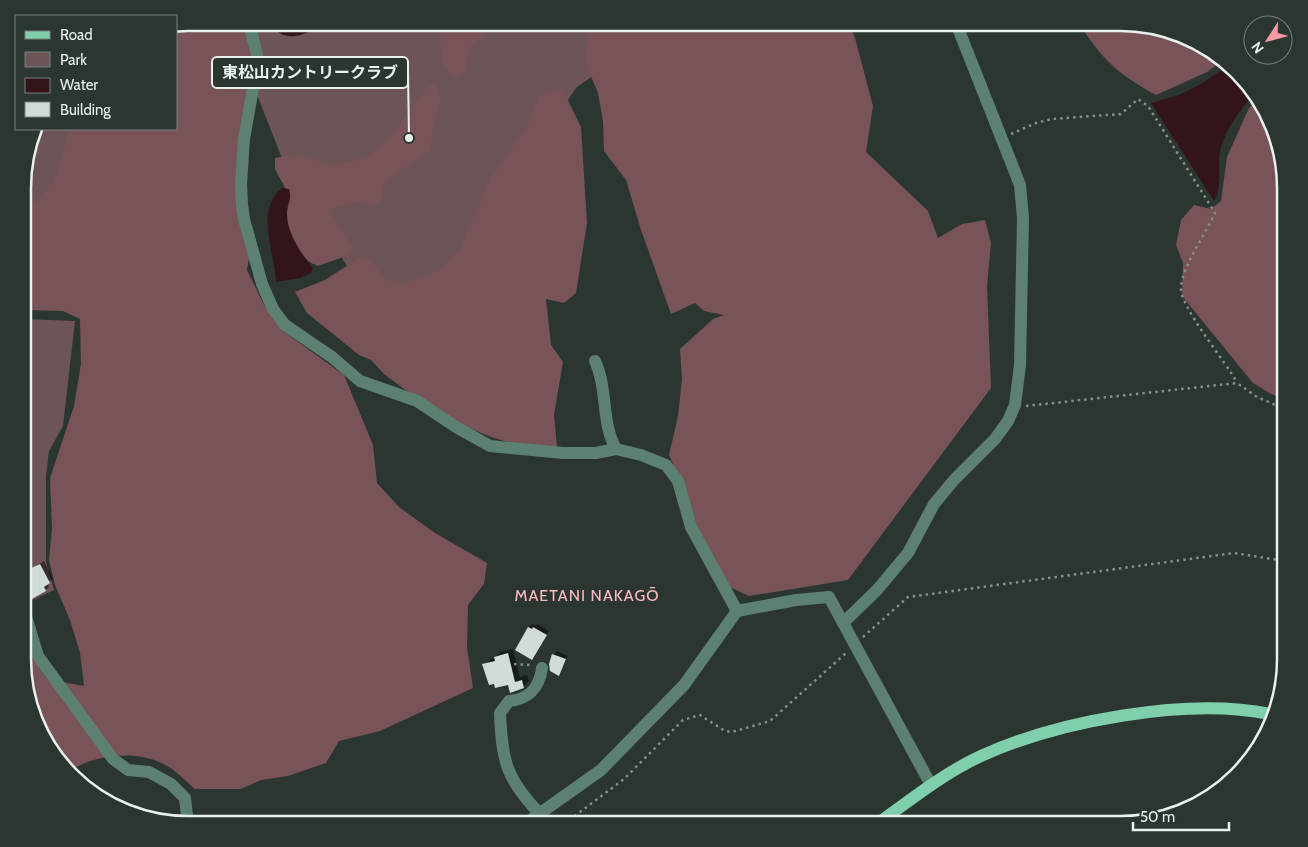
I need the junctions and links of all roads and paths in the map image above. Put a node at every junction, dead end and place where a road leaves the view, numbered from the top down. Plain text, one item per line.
1 (960, 31) edge
2 (251, 32) edge
3 (1002, 137) junction
4 (596, 361) dead end
5 (1237, 384) junction
6 (1015, 405) junction
7 (1276, 405) edge
8 (616, 449) junction
9 (1276, 560) edge
10 (737, 611) junction
11 (844, 623) junction
12 (31, 633) edge
13 (855, 644) junction
14 (514, 664) dead end
15 (542, 668) joint
16 (1266, 714) edge
17 (931, 785) junction
18 (540, 814) joint
19 (889, 815) edge
20 (187, 816) edge
21 (575, 816) edge

1 - 3 street
2 - 8 street
3 - 5 path
3 - 6 street
4 - 8 street
5 - 6 path
5 - 7 path
6 - 11 street
8 - 10 street
9 - 13 path
10 - 11 street
10 - 18 street
11 - 13 street
12 - 20 street
13 - 17 street
13 - 21 path
14 - 15 path
15 - 18 street
16 - 17 main road
17 - 19 main road

